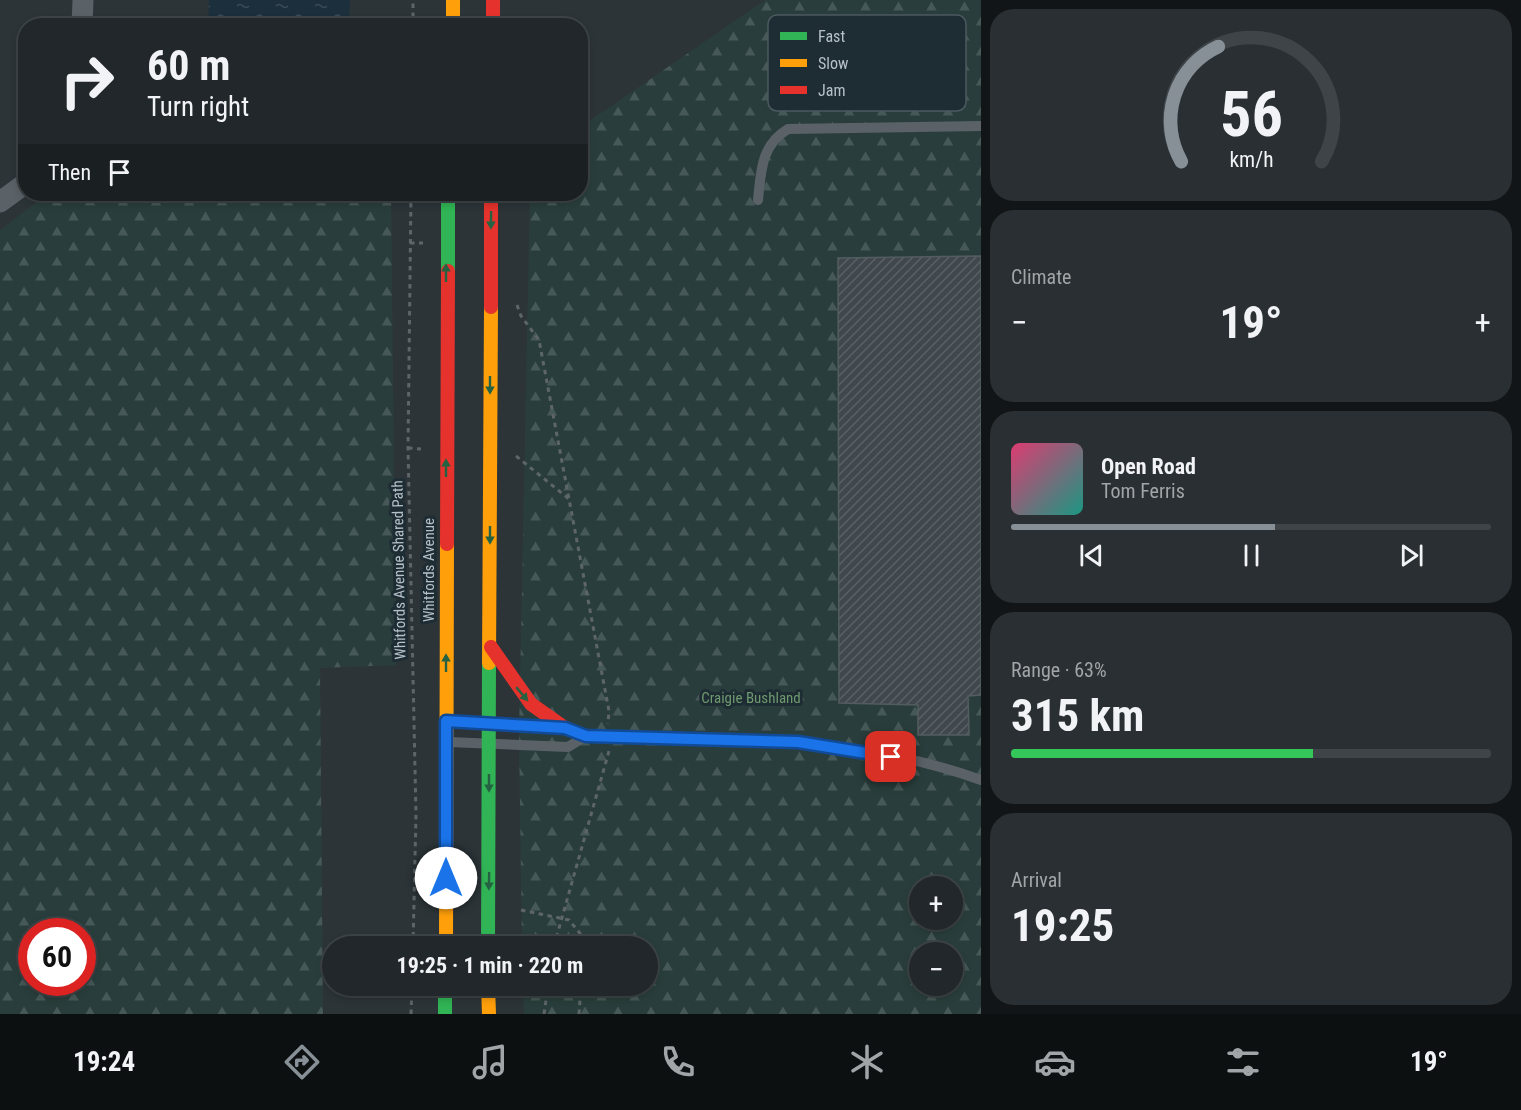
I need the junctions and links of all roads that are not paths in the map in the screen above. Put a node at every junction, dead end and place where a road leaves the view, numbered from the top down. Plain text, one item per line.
1 (83, 0) edge
2 (453, 0) edge
3 (493, 0) edge
4 (82, 18) edge
5 (453, 18) edge
6 (493, 18) edge
7 (981, 126) edge
8 (18, 189) edge
9 (758, 200) dead end
10 (448, 201) edge
11 (491, 201) edge
12 (0, 202) edge
13 (490, 647) junction
14 (446, 721) junction
15 (489, 724) junction
16 (565, 728) junction
17 (586, 736) junction
18 (446, 742) junction
19 (489, 744) junction
20 (981, 780) edge
21 (446, 936) edge
22 (488, 936) edge
23 (446, 996) edge
24 (488, 996) edge
25 (445, 1014) edge
26 (489, 1014) edge

1 - 4 street
2 - 5 main road
3 - 6 main road
7 - 9 lane
8 - 12 street
14 -> 10 main road, Whitfords Avenue
11 -> 13 main road
13 - 15 main road
13 -> 16 main road
14 - 15 lane
14 - 18 main road, Whitfords Avenue
15 - 16 lane
15 - 19 main road
16 - 17 lane
17 - 19 lane
17 - 20 lane
18 - 19 lane
18 - 21 main road, Whitfords Avenue
19 -> 22 main road
23 - 25 main road
24 - 26 main road

